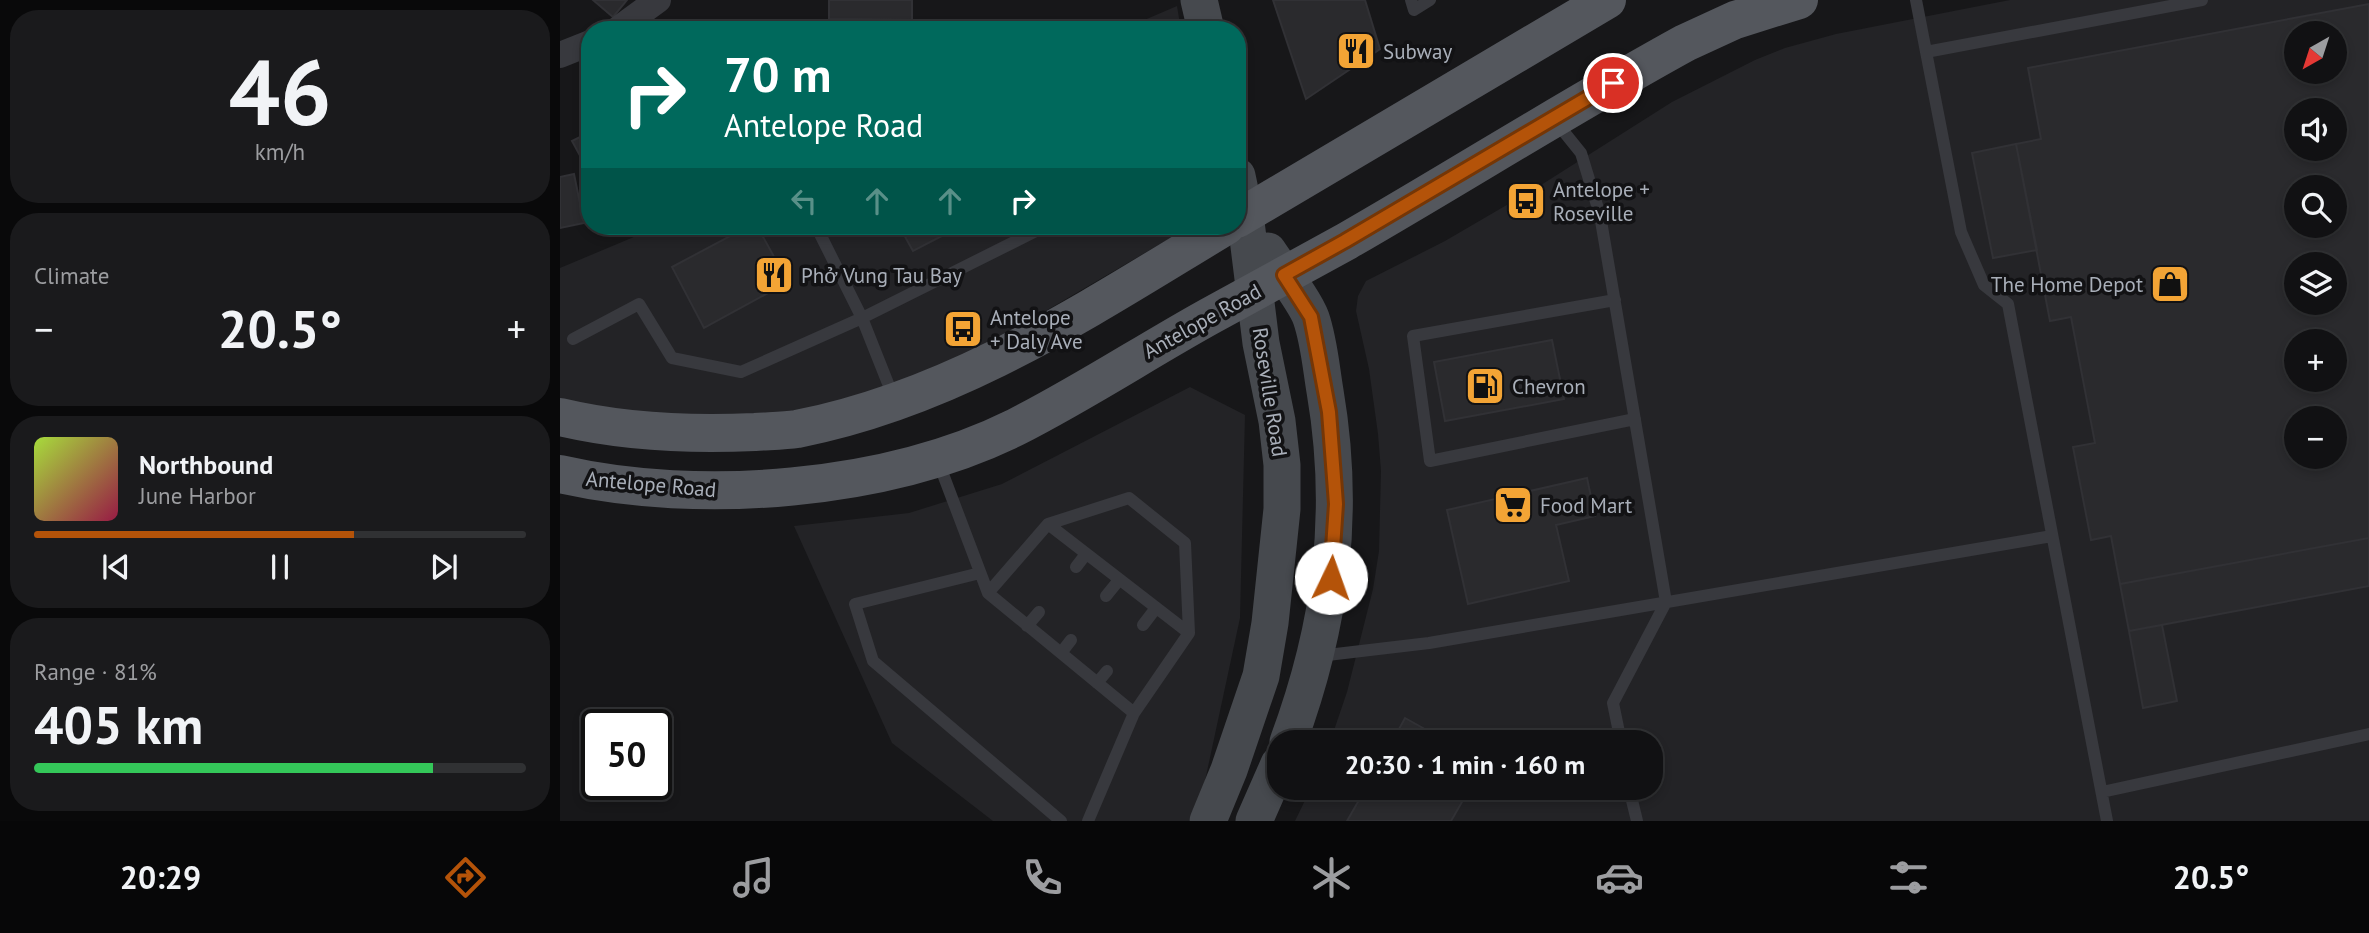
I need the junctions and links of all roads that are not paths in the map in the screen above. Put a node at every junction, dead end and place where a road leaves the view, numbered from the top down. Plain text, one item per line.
1 (658, 0) edge
2 (1199, 0) edge
3 (1411, 0) edge
4 (1430, 0) edge
5 (1799, 0) edge
6 (1916, 0) edge
7 (2202, 0) edge
8 (1589, 5) edge
9 (629, 21) edge
10 (1204, 21) edge
11 (581, 47) edge
12 (1926, 52) junction
13 (560, 55) edge
14 (1553, 119) junction
15 (1246, 214) edge
16 (820, 235) edge
17 (1028, 235) edge
18 (1211, 235) edge
19 (1244, 235) edge
20 (1269, 283) junction
21 (1615, 300) junction
22 (862, 318) junction
23 (573, 338) dead end
24 (895, 402) junction
25 (560, 417) edge
26 (1635, 419) junction
27 (937, 457) junction
28 (560, 474) edge
29 (1048, 524) junction
30 (2052, 536) junction
31 (1086, 554) junction
32 (1076, 567) dead end
33 (981, 573) junction
34 (1119, 580) junction
35 (988, 593) junction
36 (1106, 596) dead end
37 (1666, 602) junction
38 (1156, 608) junction
39 (1039, 612) dead end
40 (1143, 625) dead end
41 (1027, 626) junction
42 (1189, 633) junction
43 (1071, 640) dead end
44 (1061, 653) junction
45 (1315, 657) junction
46 (1107, 671) dead end
47 (1097, 683) junction
48 (1134, 713) junction
49 (1292, 730) edge
50 (1619, 730) edge
51 (2369, 734) edge
52 (1267, 791) edge
53 (2102, 792) junction
54 (1632, 800) edge
55 (1061, 821) edge
56 (1088, 821) edge
57 (1208, 821) edge
58 (1254, 821) edge
59 (1637, 821) edge
60 (2107, 821) edge

1 - 9 street
2 - 10 main road
3 - 4 lane
5 - 14 main road, Antelope Road
6 - 12 lane
7 - 12 lane
8 - 15 main road
11 - 13 street
12 - 30 lane
14 - 20 main road, Antelope Road
14 - 21 lane
16 - 22 lane
17 - 22 lane
18 - 24 main road
19 - 20 main road, Roseville Road
20 - 27 main road, Antelope Road
20 - 45 main road, Roseville Road
20 - 57 main road, Roseville Road
21 - 26 lane
21 - 26 lane
22 - 23 lane
22 - 24 lane
24 - 25 main road
26 - 37 lane
27 - 28 main road, Antelope Road
27 - 33 lane
29 - 31 lane
29 - 35 lane
29 - 42 lane
30 - 37 lane
30 - 53 lane
31 - 32 lane
31 - 34 lane
33 - 35 lane
33 - 55 lane
34 - 36 lane
34 - 38 lane
35 - 41 lane
37 - 45 lane
37 - 50 lane
38 - 40 lane
38 - 42 lane
39 - 41 lane
41 - 44 lane
42 - 48 lane
43 - 44 lane
44 - 47 lane
45 - 49 main road, Roseville Road
46 - 47 lane
47 - 48 lane
48 - 56 lane
51 - 53 lane
52 - 58 main road
53 - 60 lane
54 - 59 lane

